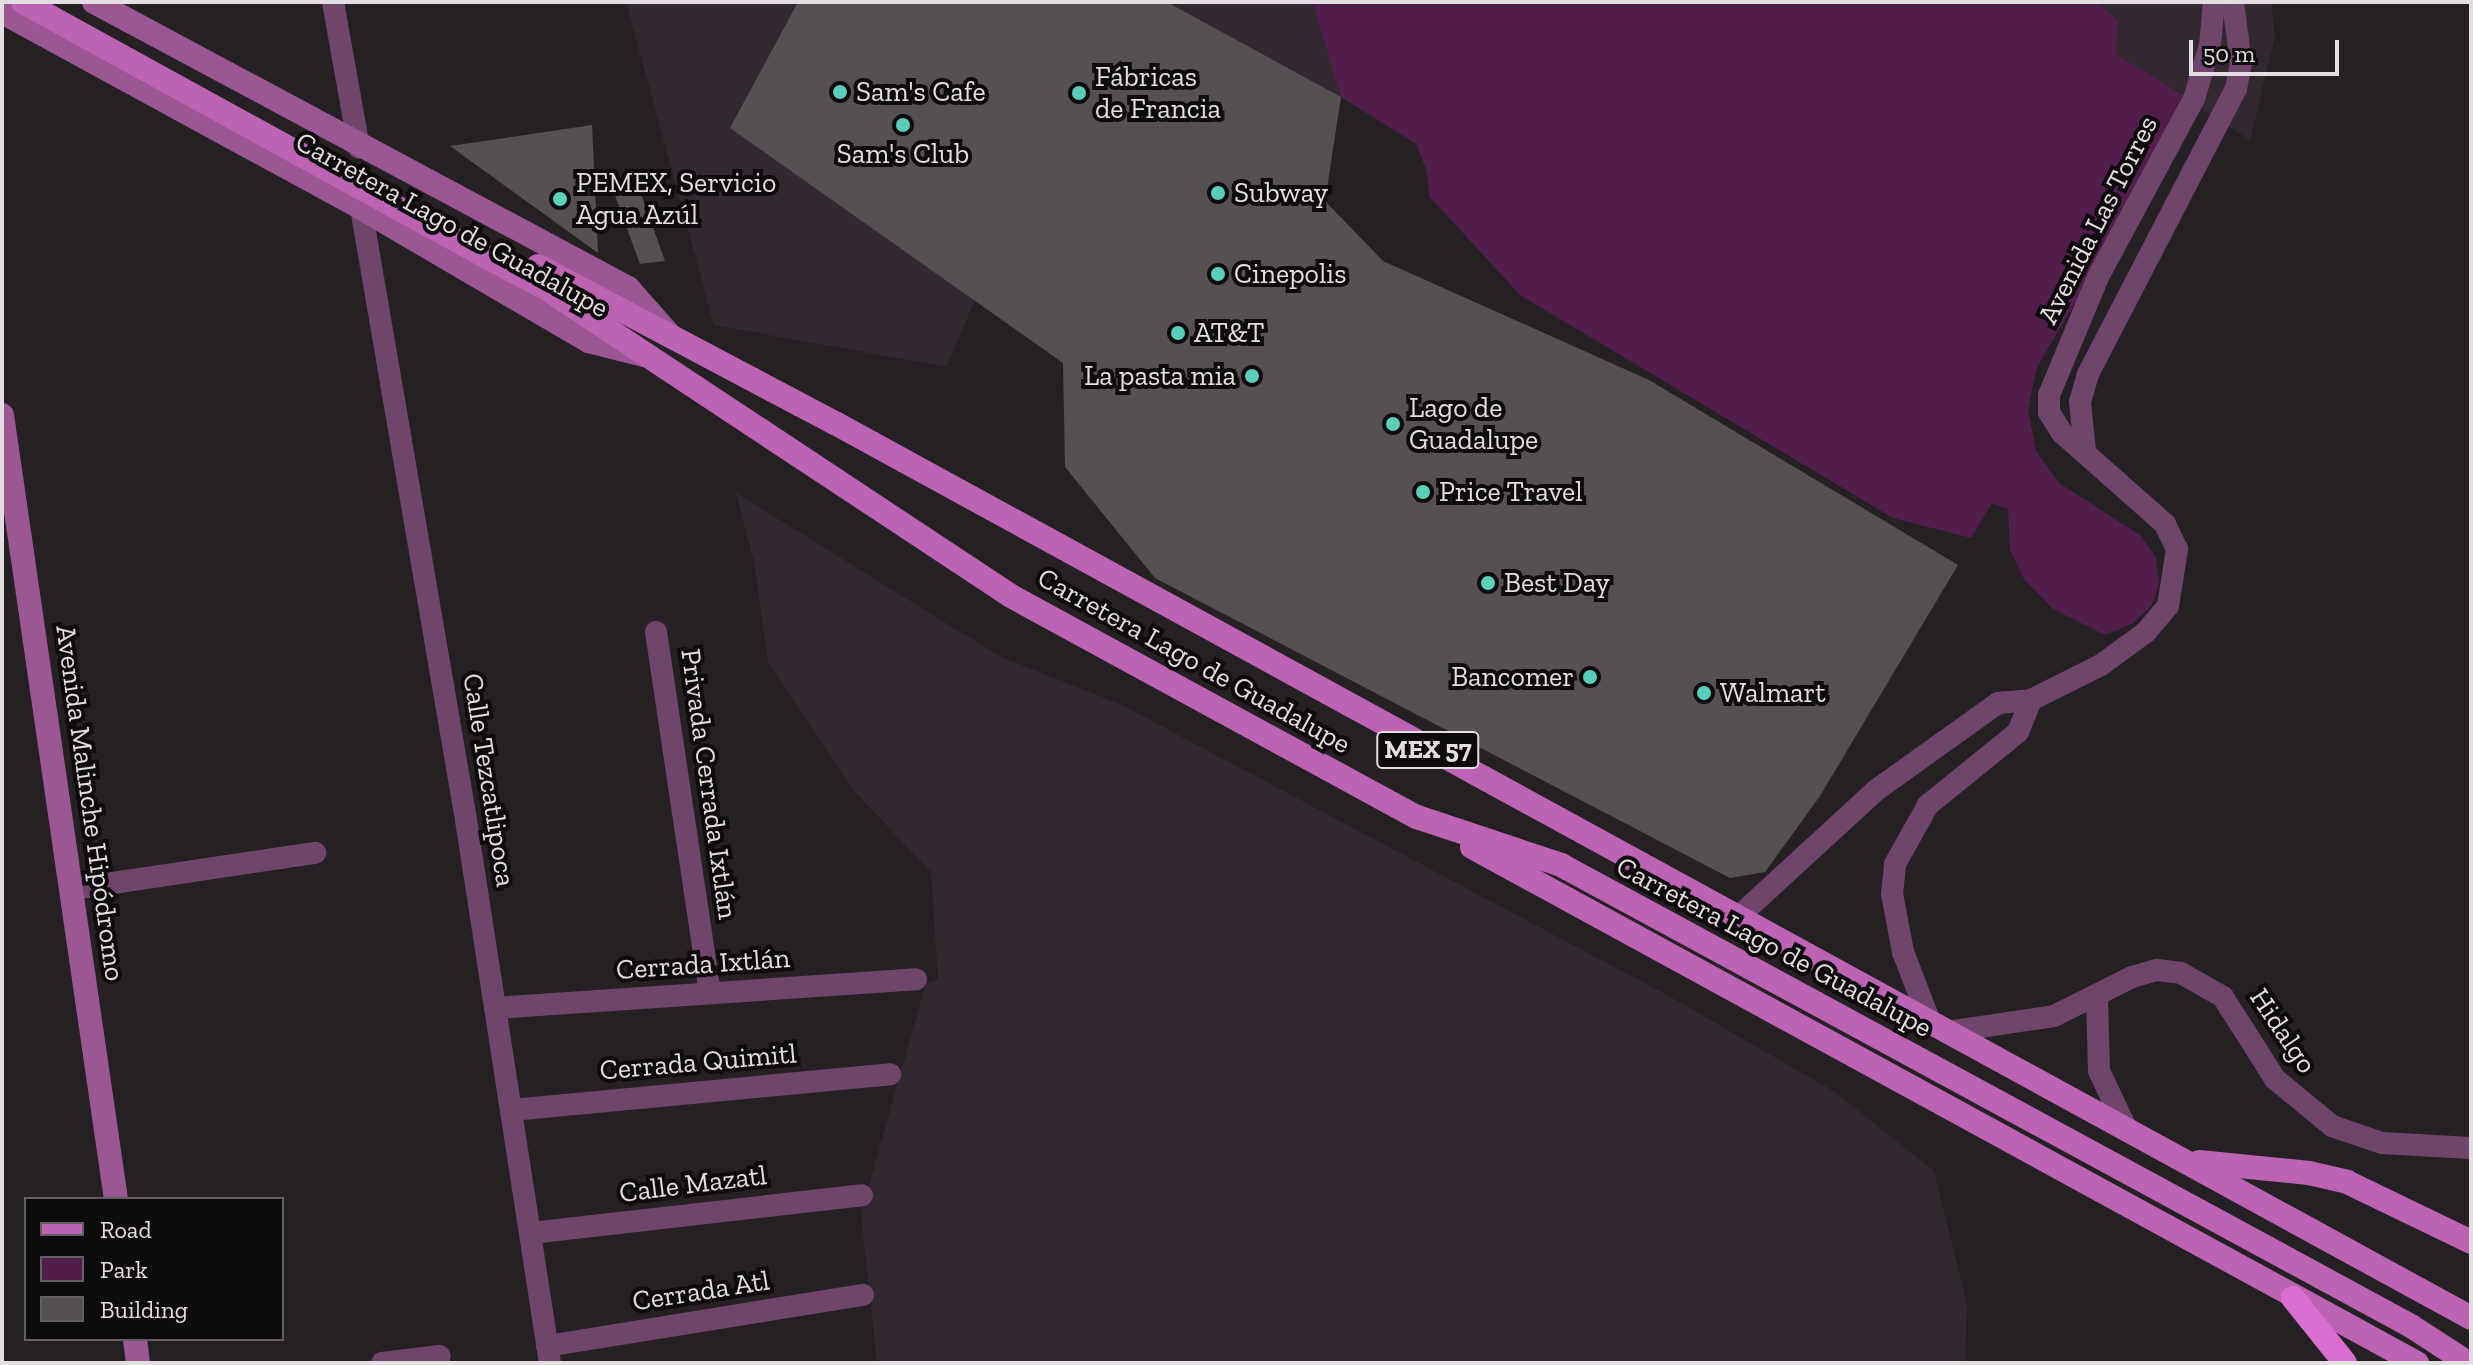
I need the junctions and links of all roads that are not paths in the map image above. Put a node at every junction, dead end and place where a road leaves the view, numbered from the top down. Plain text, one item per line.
1 (23, 2) edge
2 (56, 2) edge
3 (333, 2) edge
4 (2214, 2) edge
5 (2233, 2) edge
6 (103, 7) edge
7 (2, 12) edge
8 (91, 60) junction
9 (359, 148) junction
10 (361, 208) junction
11 (488, 248) junction
12 (669, 334) junction
13 (655, 358) junction
14 (2, 415) edge
15 (2085, 451) junction
16 (656, 632) dead end
17 (2031, 700) junction
18 (1417, 817) junction
19 (315, 853) dead end
20 (73, 889) junction
21 (1736, 919) junction
22 (916, 979) dead end
23 (710, 993) junction
24 (2097, 998) junction
25 (495, 1008) junction
26 (1938, 1027) junction
27 (890, 1074) dead end
28 (512, 1110) junction
29 (2127, 1130) junction
30 (2471, 1148) edge
31 (2188, 1161) junction
32 (862, 1195) dead end
33 (116, 1197) edge
34 (531, 1233) junction
35 (2471, 1242) edge
36 (863, 1295) dead end
37 (2293, 1298) junction
38 (2470, 1318) edge
39 (2356, 1333) junction
40 (135, 1341) edge
41 (548, 1354) edge
42 (440, 1356) dead end
43 (138, 1363) edge
44 (382, 1363) edge
45 (2345, 1363) edge
46 (2391, 1363) edge
47 (2417, 1363) edge
48 (2468, 1363) edge

1 - 11 main road, bridge
2 - 11 main road
3 - 9 street
4 - 15 street, Avenida Las Torres
5 - 15 street
6 - 8 street
6 - 9 street, Carretera Lago de Guadalupe / MEX 57
7 - 8 street, Carretera Lago de Guadalupe / MEX 57
8 - 10 street, Carretera Lago de Guadalupe / MEX 57
9 - 12 street, Carretera Lago de Guadalupe / MEX 57
10 - 13 street, Carretera Lago de Guadalupe / MEX 57
10 - 25 street, Calle Tezcatlipoca
11 - 12 main road
11 - 13 main road
12 - 21 main road, Carretera Lago de Guadalupe / MEX 57
13 - 18 main road, Carretera Lago de Guadalupe / MEX 57
14 - 20 street, Avenida Malinche Hipódromo
15 - 17 street, Avenida Las Torres
16 - 23 street, Privada Cerrada Ixtlán
17 - 21 street, Avenida Las Torres
17 - 26 street
18 - 37 main road
18 - 48 main road, Carretera Lago de Guadalupe / MEX 57
19 - 20 street
20 - 33 street, Avenida Malinche Hipódromo
21 - 26 main road, Carretera Lago de Guadalupe / MEX 57
22 - 23 street, Cerrada Ixtlán
23 - 25 street, Cerrada Ixtlán
24 - 26 street, Hidalgo
24 - 29 street
24 - 30 street, Hidalgo
25 - 28 street, Calle Tezcatlipoca
26 - 29 main road, Carretera Lago de Guadalupe / MEX 57
27 - 28 street, Cerrada Quimitl
28 - 34 street, Calle Tezcatlipoca
29 - 31 main road, Carretera Lago de Guadalupe / MEX 57
31 - 35 main road
31 - 38 main road, Carretera Lago de Guadalupe
32 - 34 street, Calle Mazatl
34 - 41 street, Calle Tezcatlipoca
36 - 41 street, Cerrada Atl
37 - 39 main road
37 - 45 highway
39 - 46 main road
39 - 47 main road
40 - 43 street
42 - 44 street

